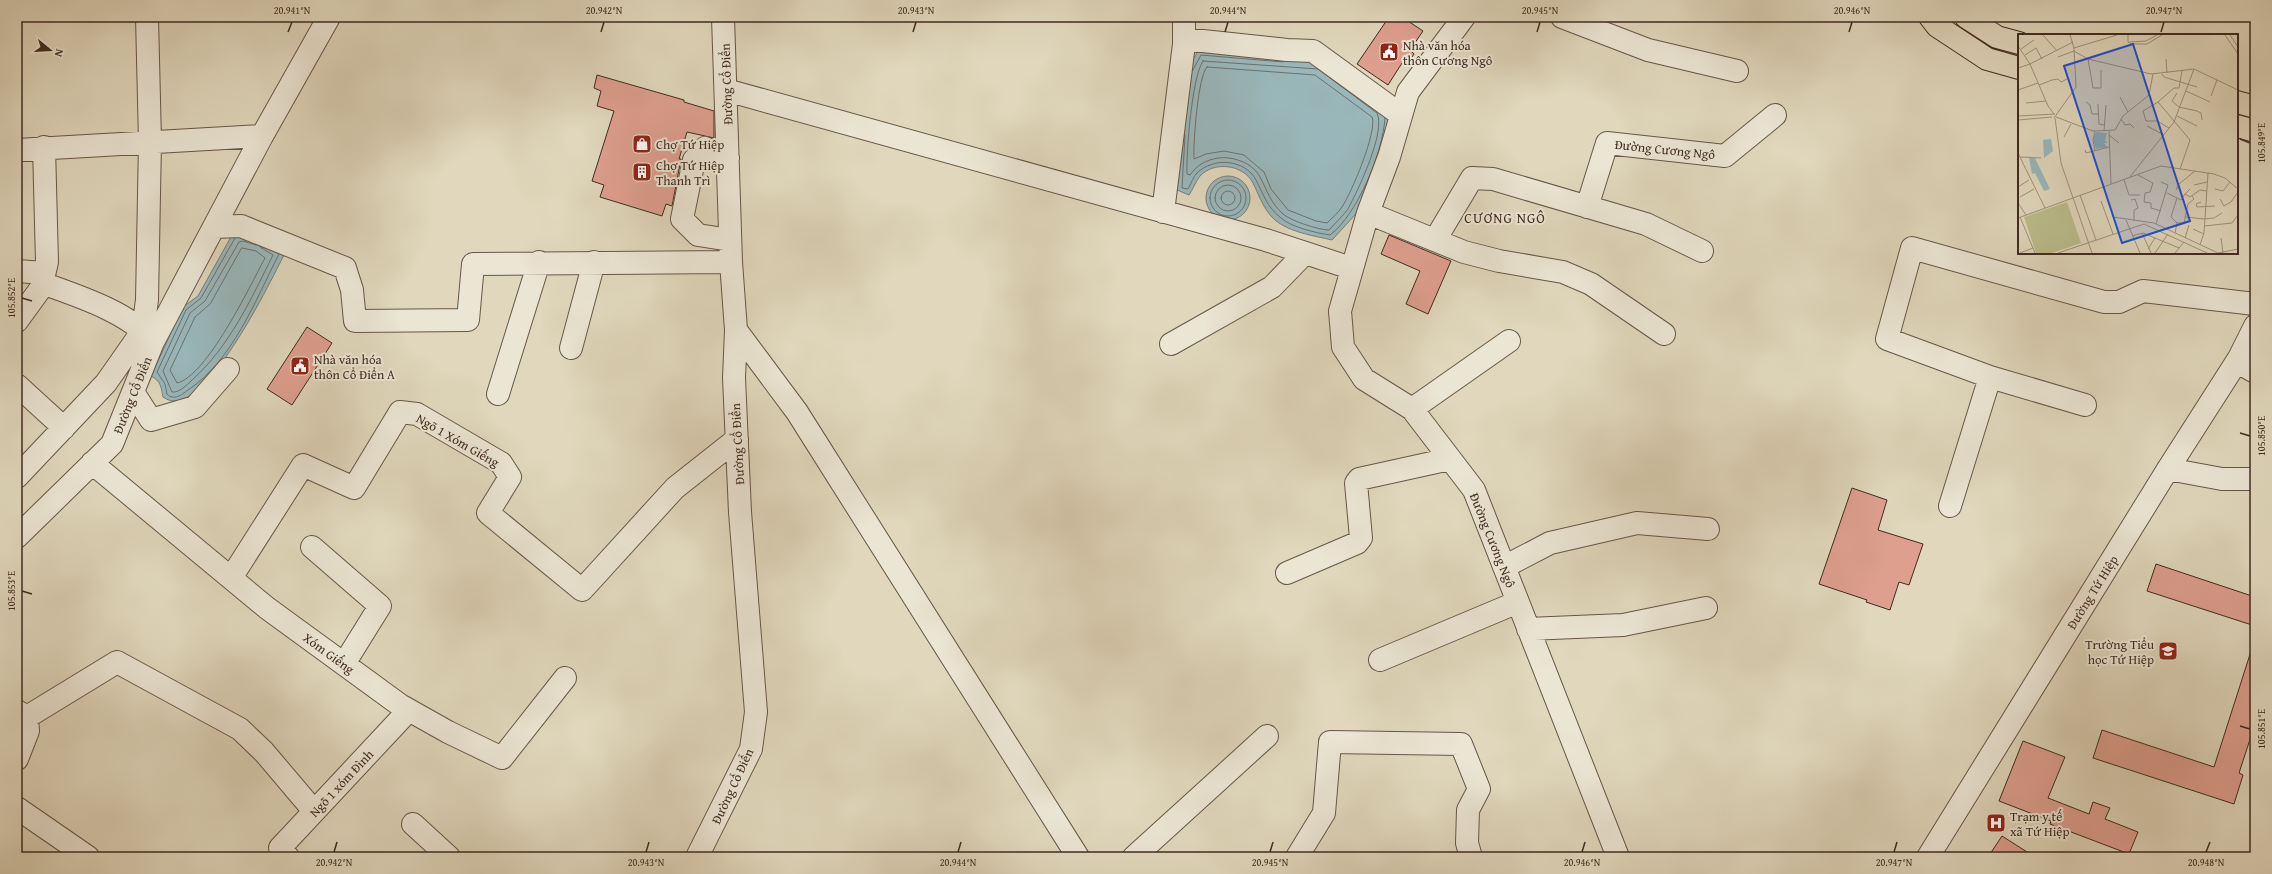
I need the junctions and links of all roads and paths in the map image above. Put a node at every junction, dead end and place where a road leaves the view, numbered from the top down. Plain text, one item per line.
1 (147, 17) edge
2 (329, 17) edge
3 (723, 17) edge
4 (1184, 17) edge
5 (1464, 17) edge
6 (1562, 17) edge
7 (1930, 17) edge
8 (1973, 22) edge
9 (1184, 39) junction
10 (2018, 43) edge
11 (1967, 46) junction
12 (2018, 68) edge
13 (1738, 71) dead end
14 (726, 90) junction
15 (2238, 102) edge
16 (2255, 107) edge
17 (1401, 115) junction
18 (1775, 115) dead end
19 (2238, 126) edge
20 (2255, 131) edge
21 (262, 136) junction
22 (150, 142) junction
23 (44, 147) junction
24 (17, 150) edge
25 (728, 158) junction
26 (1587, 207) junction
27 (1163, 212) junction
28 (1368, 213) junction
29 (214, 227) junction
30 (730, 240) junction
31 (1435, 240) junction
32 (1702, 251) dead end
33 (1305, 253) junction
34 (539, 262) junction
35 (594, 262) junction
36 (731, 262) junction
37 (1351, 268) junction
38 (17, 271) edge
39 (43, 278) junction
40 (2255, 304) edge
41 (17, 321) edge
42 (2255, 326) edge
43 (736, 330) junction
44 (1664, 334) dead end
45 (148, 336) junction
46 (1509, 341) dead end
47 (1171, 344) dead end
48 (571, 348) dead end
49 (2246, 367) edge
50 (228, 369) dead end
51 (1990, 376) junction
52 (17, 385) edge
53 (133, 392) junction
54 (498, 394) dead end
55 (2085, 404) dead end
56 (1412, 409) junction
57 (64, 428) junction
58 (737, 439) junction
59 (1450, 459) junction
60 (92, 463) junction
61 (2168, 469) junction
62 (17, 477) edge
63 (2255, 479) edge
64 (1950, 506) dead end
65 (1708, 529) dead end
66 (17, 537) edge
67 (312, 547) dead end
68 (1504, 567) junction
69 (1287, 573) dead end
70 (231, 578) junction
71 (1518, 602) junction
72 (1706, 608) dead end
73 (1528, 629) junction
74 (1380, 660) dead end
75 (344, 664) junction
76 (565, 678) dead end
77 (409, 710) junction
78 (22, 714) edge
79 (1267, 736) dead end
80 (17, 759) edge
81 (17, 808) edge
82 (314, 811) junction
83 (413, 824) dead end
84 (63, 850) edge
85 (88, 857) edge
86 (288, 857) edge
87 (449, 857) edge
88 (697, 857) edge
89 (1078, 857) edge
90 (1134, 857) edge
91 (1297, 857) edge
92 (1471, 857) edge
93 (1618, 857) edge
94 (1928, 857) edge

1 - 22 street
2 - 21 street, Đường Cổ Điển
3 - 14 street, Đường Cổ Điển
4 - 9 street
5 - 17 street, Đường Cương Ngô
6 - 13 street
7 - 11 main road
8 - 10 main road
8 - 11 main road
9 - 17 street
9 - 27 street
11 - 12 main road
14 - 25 street, Đường Cổ Điển
14 - 27 street
15 - 16 main road
17 - 28 street, Đường Cương Ngô
18 - 26 street, Đường Cương Ngô
19 - 20 main road
21 - 22 street
21 - 29 street, Đường Cổ Điển
22 - 23 street
22 - 45 street
23 - 24 street
23 - 39 street
25 - 30 street, Đường Cổ Điển
25 - 30 street
26 - 31 street
26 - 32 street
27 - 33 street
28 - 31 street
28 - 37 street, Đường Cương Ngô
29 - 34 street
29 - 45 street, Đường Cổ Điển
30 - 36 street, Đường Cổ Điển
31 - 44 street
33 - 37 street
33 - 47 street
34 - 35 street
34 - 54 street
35 - 36 street
35 - 48 street
36 - 43 street, Đường Cổ Điển
37 - 56 street, Đường Cương Ngô
38 - 39 street
39 - 41 street
39 - 45 street
40 - 51 street
42 - 49 street, Đường Tứ Hiệp
43 - 58 street, Đường Cổ Điển
43 - 89 street
45 - 53 street, Đường Cổ Điển
45 - 57 street
46 - 56 street
49 - 61 street, Đường Tứ Hiệp
50 - 53 street
51 - 55 street
51 - 64 street
52 - 57 street
53 - 60 street, Đường Cổ Điển
56 - 59 street, Đường Cương Ngô
57 - 62 street
58 - 70 street, Ngõ 1 Xóm Giếng
58 - 88 street, Đường Cổ Điển
59 - 68 street, Đường Cương Ngô
59 - 69 street
60 - 66 street, Đường Cổ Điển
60 - 70 street, Xóm Giếng
61 - 63 street
61 - 94 street, Đường Tứ Hiệp
65 - 68 street
67 - 75 street
68 - 71 street, Đường Cương Ngô
70 - 75 street, Xóm Giếng
71 - 73 street, Đường Cương Ngô
71 - 74 street
72 - 73 street
73 - 93 street, Đường Cương Ngô
75 - 77 street, Xóm Giếng
76 - 77 street, Xóm Giếng
77 - 82 street, Ngõ 1 xóm Đình
78 - 80 street
78 - 82 street
79 - 90 street
81 - 84 street
82 - 86 street, Ngõ 1 xóm Đình
83 - 87 street
84 - 85 street
91 - 92 street

